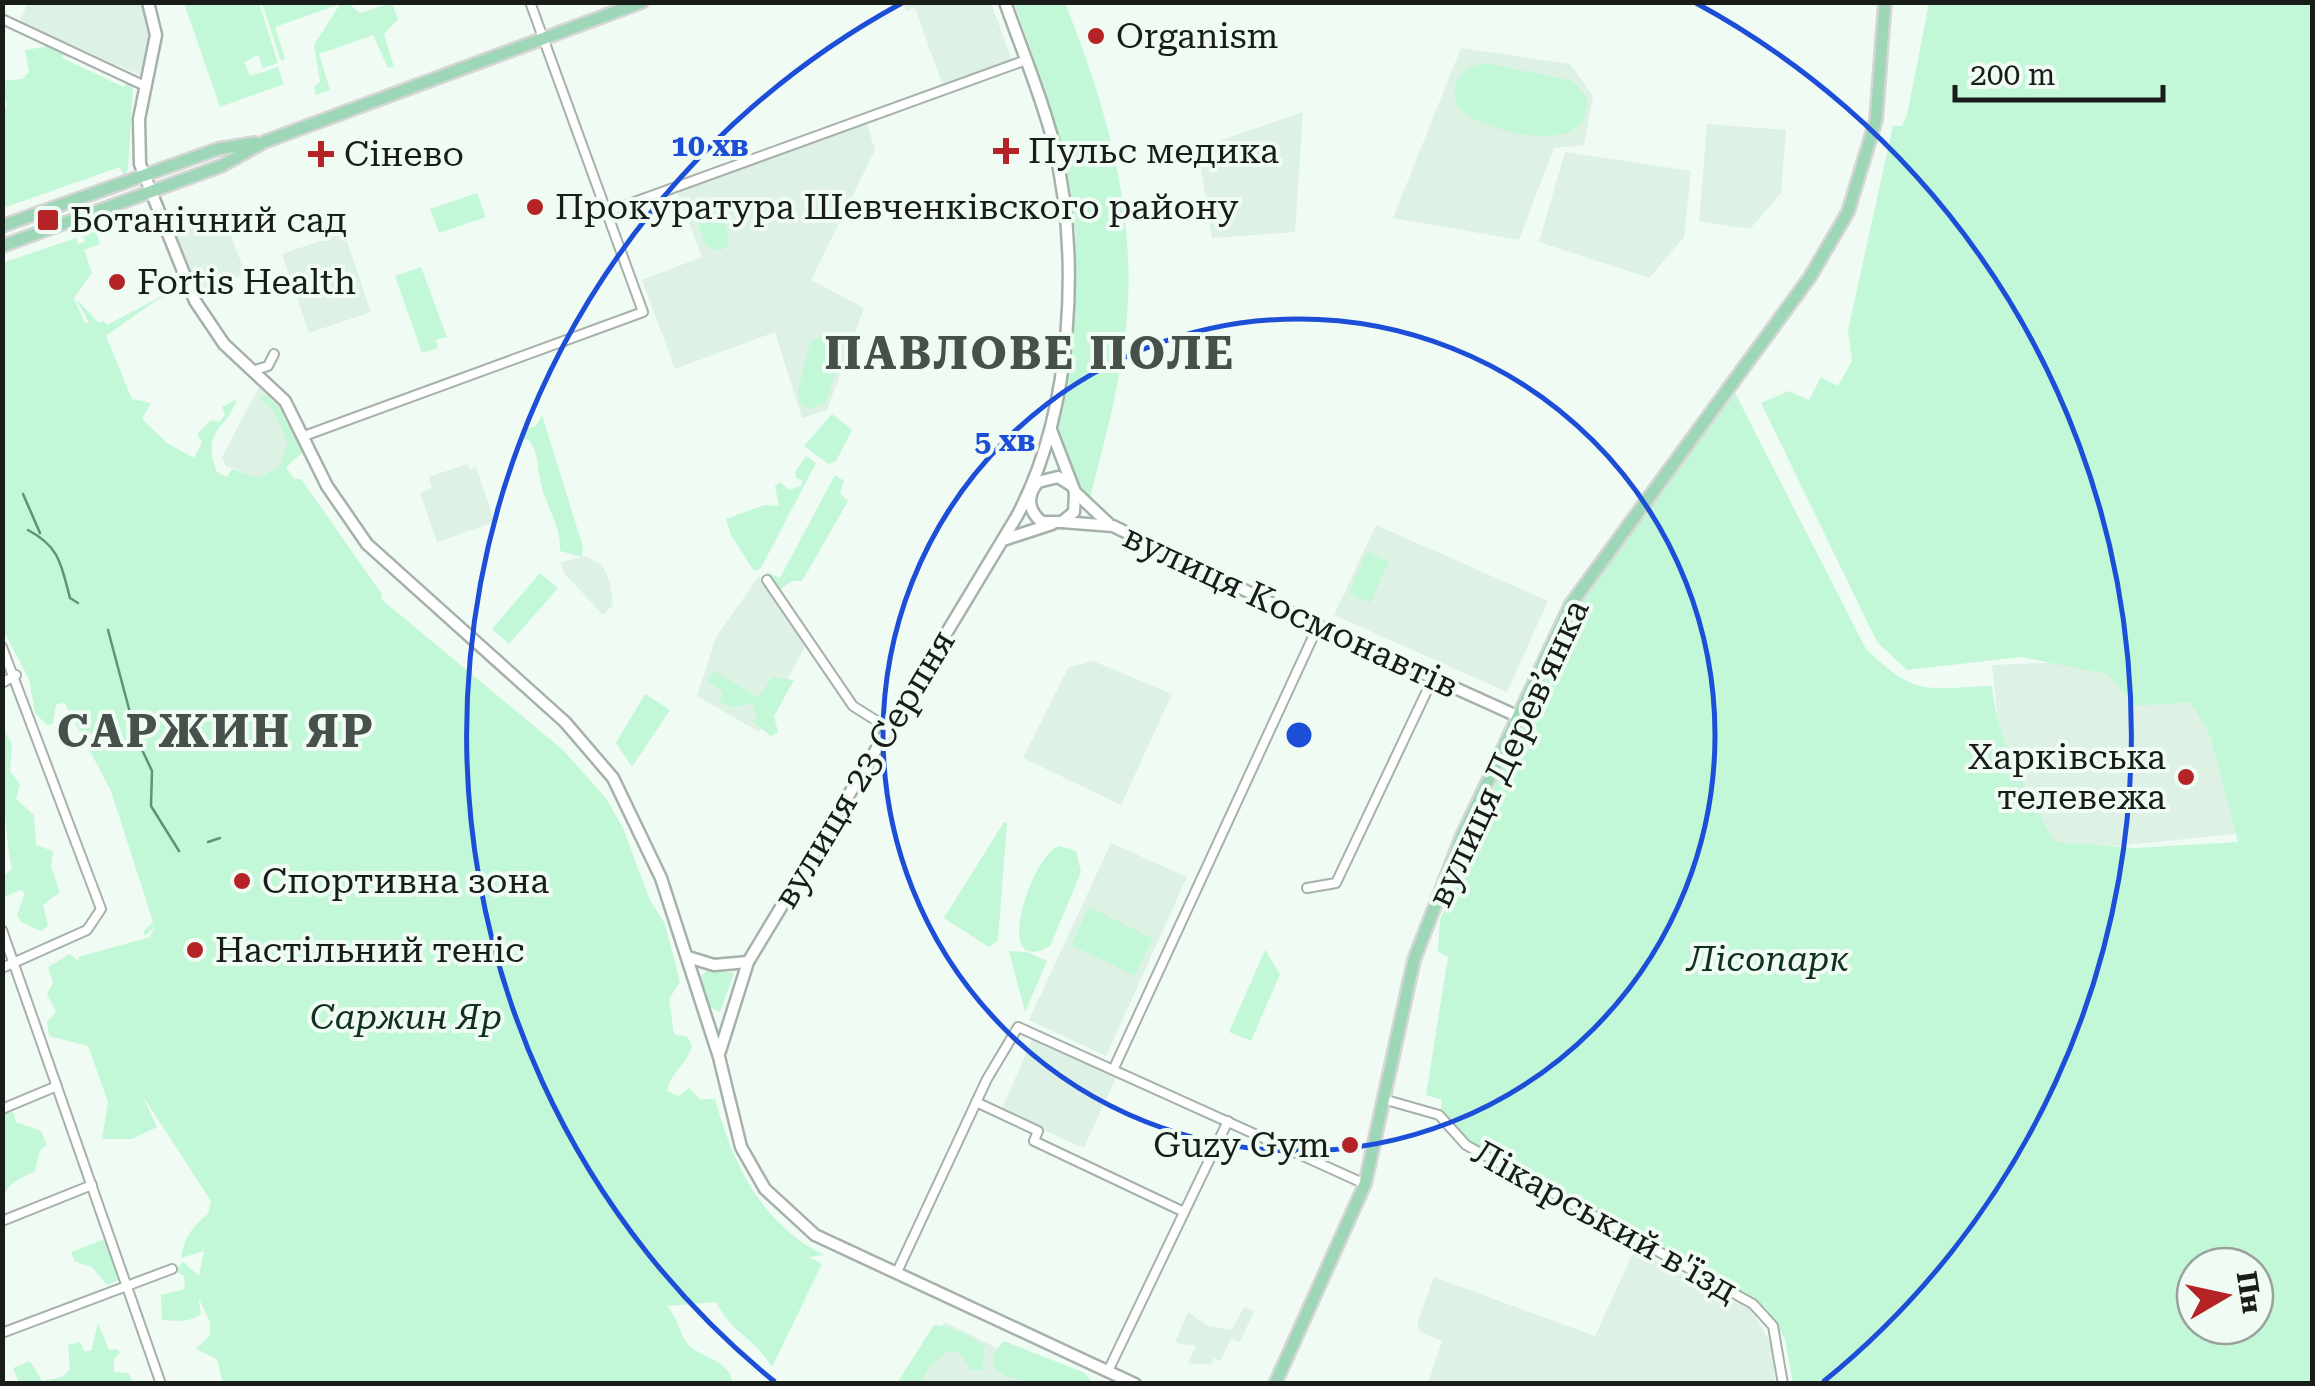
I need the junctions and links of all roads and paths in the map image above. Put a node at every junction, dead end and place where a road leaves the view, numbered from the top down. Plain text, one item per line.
1 (148, 2) edge
2 (530, 2) edge
3 (642, 2) edge
4 (1005, 2) edge
5 (1885, 2) edge
6 (2, 19) edge
7 (543, 38) junction
8 (1026, 60) junction
9 (145, 86) junction
10 (264, 142) junction
11 (142, 176) junction
12 (148, 194) junction
13 (607, 212) junction
14 (2, 226) edge
15 (2, 246) edge
16 (274, 354) dead end
17 (252, 371) junction
18 (1050, 424) junction
19 (304, 436) junction
20 (1073, 488) junction
21 (1032, 490) junction
22 (1057, 523) junction
23 (1114, 526) junction
24 (1001, 542) junction
25 (767, 580) dead end
26 (1318, 626) junction
27 (2, 648) edge
28 (16, 675) junction
29 (1433, 678) junction
30 (2, 683) edge
31 (1517, 716) junction
32 (888, 728) junction
33 (1306, 888) dead end
34 (2, 930) edge
35 (688, 957) junction
36 (748, 962) junction
37 (14, 963) junction
38 (2, 968) edge
39 (719, 1057) junction
40 (1114, 1068) junction
41 (57, 1086) junction
42 (1382, 1099) junction
43 (976, 1102) junction
44 (2, 1109) edge
45 (1228, 1121) junction
46 (1364, 1184) junction
47 (92, 1185) junction
48 (1184, 1212) junction
49 (2, 1221) edge
50 (172, 1269) dead end
51 (896, 1272) junction
52 (127, 1285) junction
53 (2, 1333) edge
54 (1108, 1371) junction
55 (161, 1384) edge
56 (1135, 1384) edge
57 (1275, 1384) edge
58 (1783, 1384) edge

1 - 9 street
2 - 7 street
3 - 7 main road
4 - 8 street, вулиця 23 Серпня
5 - 31 main road, вулиця Дерев’янка
6 - 9 street
7 - 10 main road
7 - 13 street
8 - 13 street
8 - 18 street, вулиця 23 Серпня
9 - 11 street
10 - 11 main road
10 - 12 main road
11 - 12 street
11 - 14 main road
12 - 15 main road
12 - 17 street
13 - 19 street
16 - 17 street
17 - 19 street
18 - 20 street, вулиця 23 Серпня
18 - 21 street, вулиця 23 Серпня
19 - 35 street
20 - 21 street
20 - 22 street
20 - 23 street, вулиця 23 Серпня
21 - 22 street
21 - 24 street, вулиця 23 Серпня
22 - 23 street, вулиця Космонавтів
22 - 24 street, вулиця Космонавтів
23 - 26 street, вулиця Космонавтів
24 - 32 street, вулиця 23 Серпня
25 - 32 street
26 - 29 street, вулиця Космонавтів
26 - 40 street
27 - 28 street
28 - 30 street
28 - 37 street
29 - 31 street, вулиця Космонавтів
29 - 33 street
31 - 42 main road, вулиця Дерев’янка
32 - 36 street, вулиця 23 Серпня
34 - 37 street
35 - 36 street
35 - 39 street
36 - 39 street, вулиця 23 Серпня
37 - 38 street
37 - 41 street
39 - 51 street
40 - 43 street
40 - 45 street
41 - 44 street
41 - 47 street
42 - 46 main road, вулиця Дерев’янка
42 - 58 street, Лікарський в'їзд
43 - 48 street
43 - 51 street
45 - 46 street
45 - 48 street
46 - 57 main road, вулиця Дерев’янка
47 - 49 street
47 - 52 street
48 - 54 street
50 - 52 street
51 - 54 street
52 - 53 street
52 - 55 street
54 - 56 street

